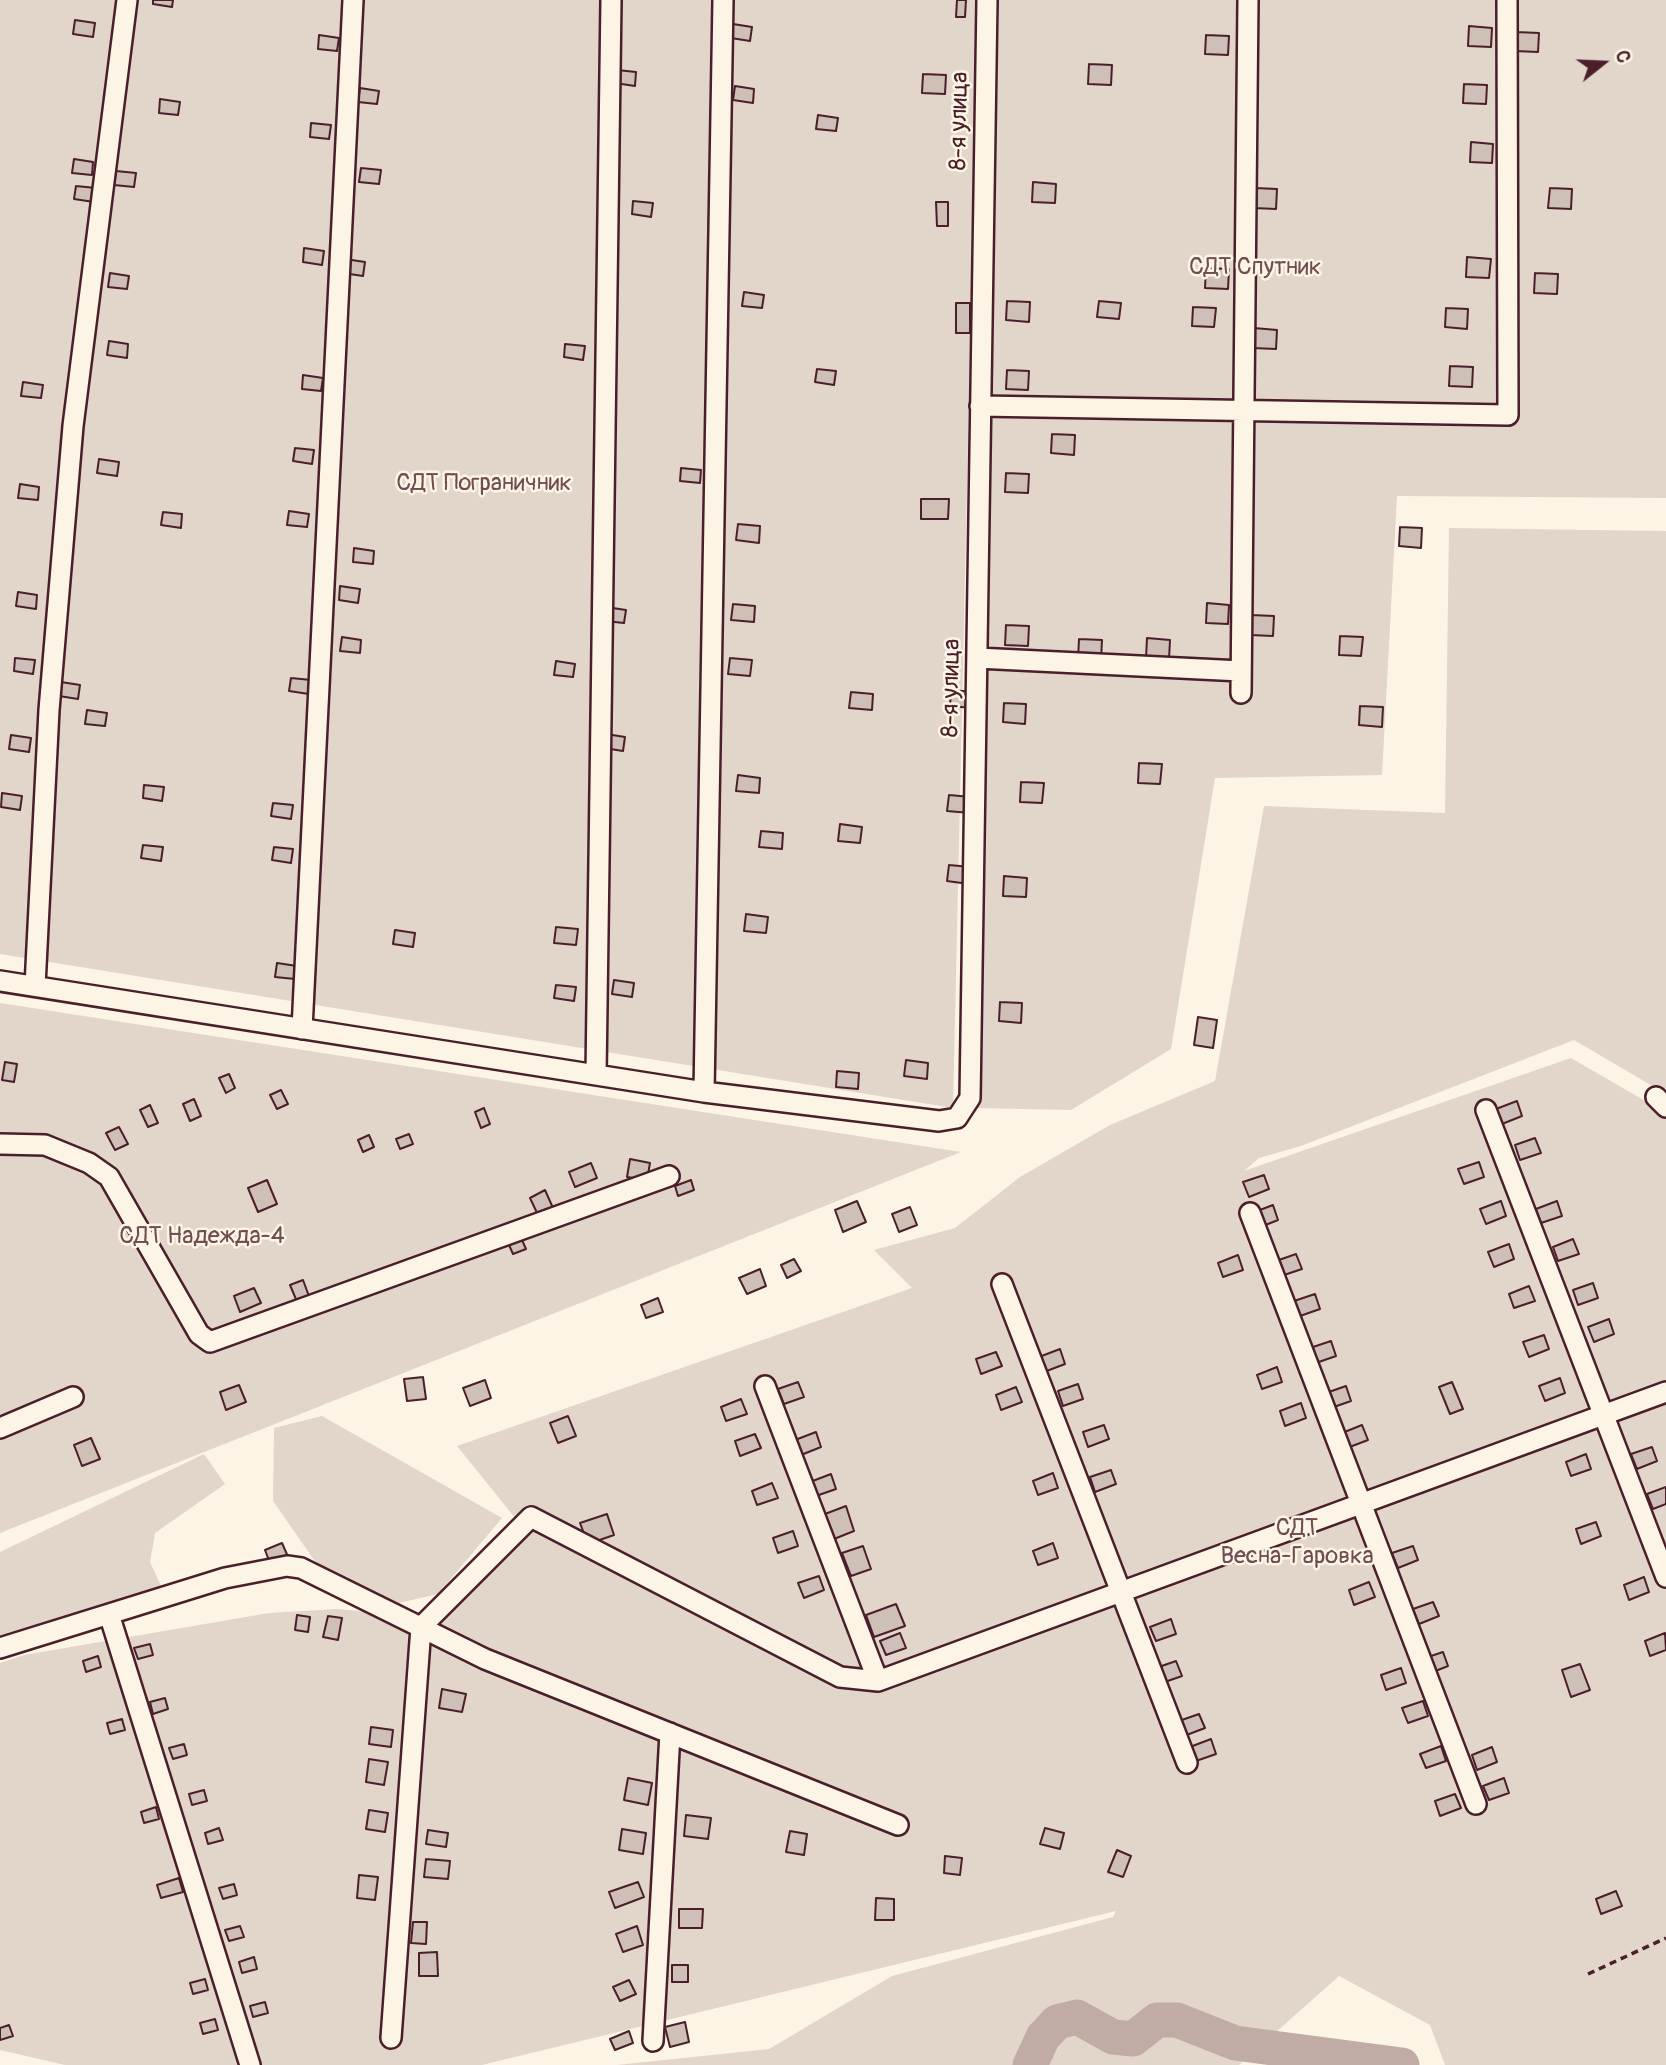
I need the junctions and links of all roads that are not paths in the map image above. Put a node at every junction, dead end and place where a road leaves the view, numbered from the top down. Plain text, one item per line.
1 (127, 0) edge
2 (353, 0) edge
3 (611, 0) edge
4 (723, 0) edge
5 (987, 0) edge
6 (1248, 0) edge
7 (1507, 0) edge
8 (980, 406) junction
9 (1244, 410) junction
10 (977, 659) junction
11 (1241, 671) junction
12 (1241, 693) dead end
13 (0, 981) edge
14 (34, 986) junction
15 (302, 1029) junction
16 (596, 1075) junction
17 (704, 1092) junction
18 (1486, 1110) dead end
19 (0, 1144) edge
20 (669, 1175) dead end
21 (1250, 1213) dead end
22 (1002, 1284) dead end
23 (765, 1386) dead end
24 (1666, 1392) edge
25 (73, 1397) dead end
26 (1605, 1414) junction
27 (0, 1427) edge
28 (1363, 1505) junction
29 (1666, 1577) edge
30 (1121, 1594) junction
31 (109, 1614) junction
32 (421, 1627) junction
33 (0, 1648) edge
34 (878, 1681) junction
35 (670, 1733) junction
36 (1187, 1763) dead end
37 (1476, 1804) dead end
38 (898, 1825) dead end
39 (391, 2038) dead end
40 (653, 2040) dead end
41 (250, 2065) edge

1 - 14 street
2 - 15 street
3 - 16 street
4 - 17 street
5 - 8 street, 8-я улица
6 - 9 street
7 - 9 street
8 - 9 street
8 - 10 street, 8-я улица
9 - 11 street
10 - 11 street
10 - 17 street, 8-я улица
11 - 12 street
13 - 14 street, 8-я улица
14 - 15 street, 8-я улица
15 - 16 street, 8-я улица
16 - 17 street, 8-я улица
18 - 26 street
19 - 20 street
21 - 28 street
22 - 30 street
23 - 34 street
24 - 26 street
25 - 27 street
26 - 28 street
26 - 29 street
28 - 30 street
28 - 37 street
30 - 34 street
30 - 36 street
31 - 32 street
31 - 33 street
31 - 41 street
32 - 34 street
32 - 35 street
32 - 39 street
35 - 38 street
35 - 40 street

